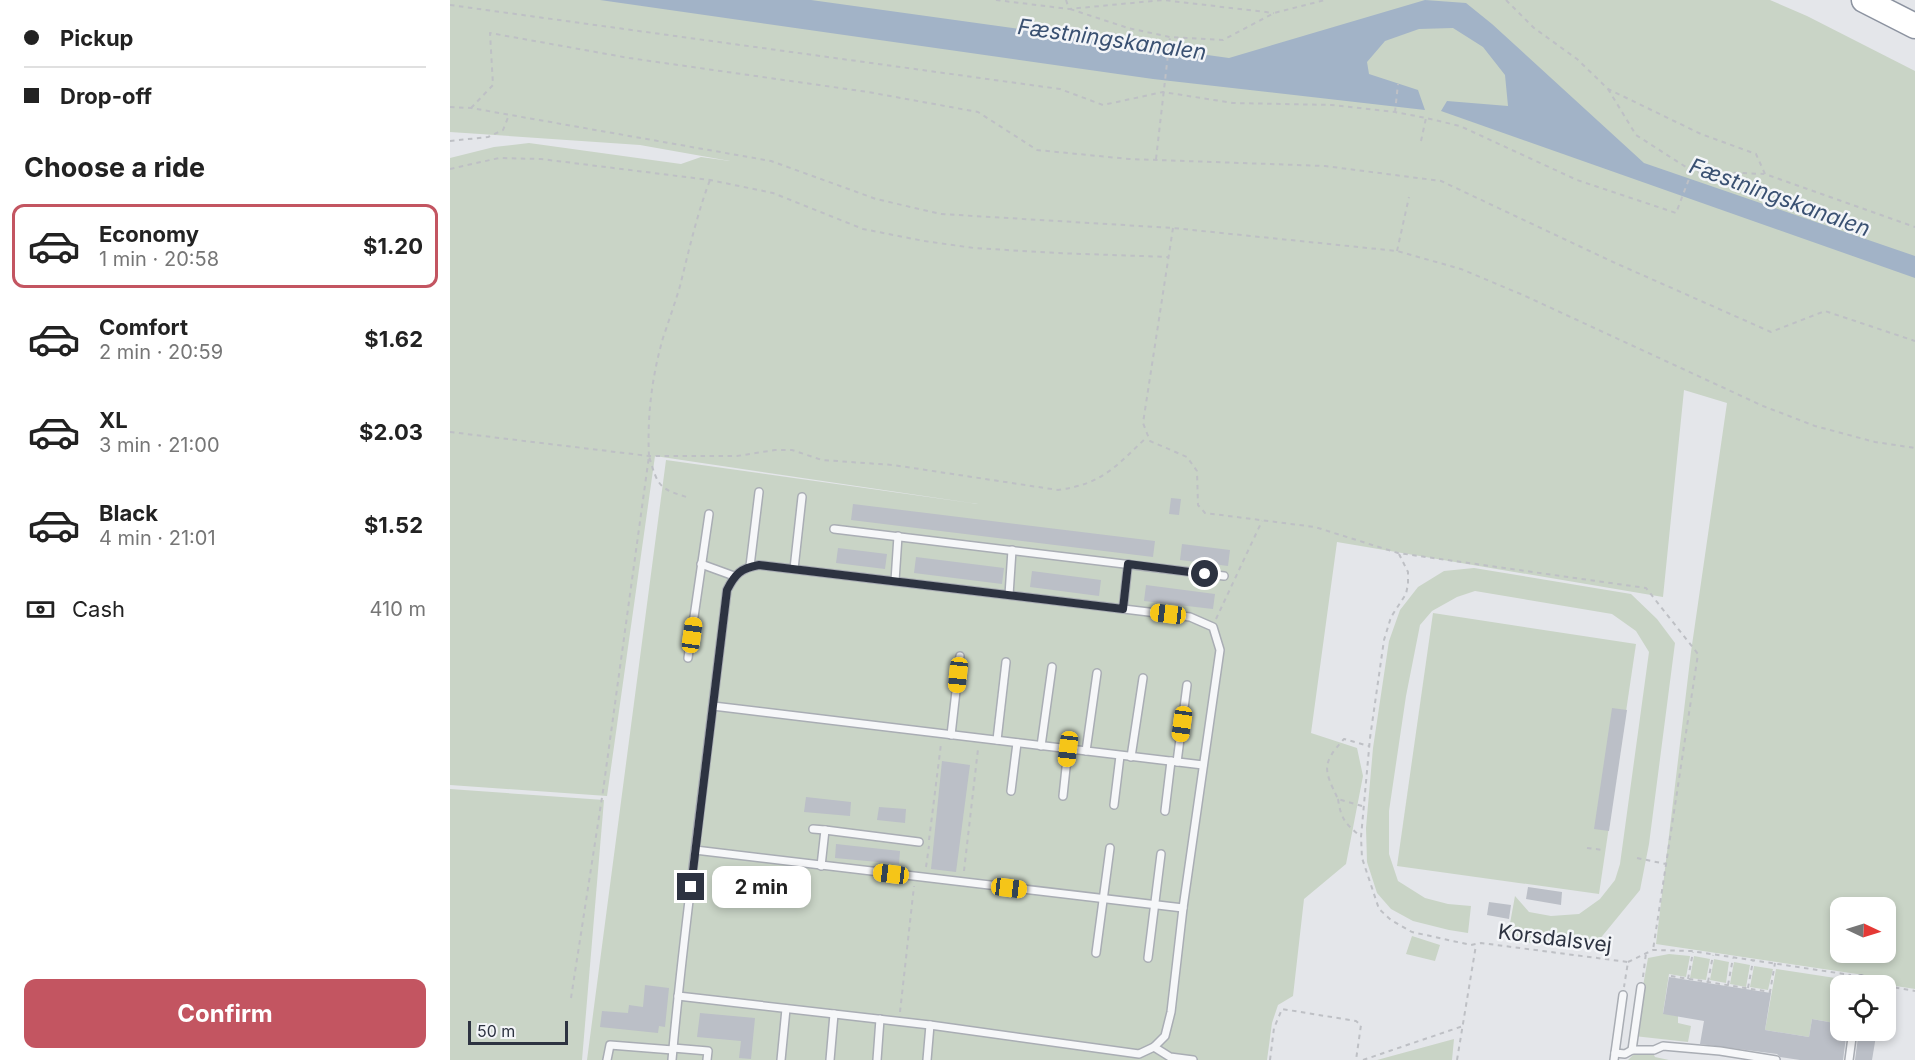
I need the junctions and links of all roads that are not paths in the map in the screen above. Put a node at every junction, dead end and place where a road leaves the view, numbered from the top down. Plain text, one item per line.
1 (1864, 0) edge
2 (1915, 26) edge
3 (759, 492) dead end
4 (802, 497) dead end
5 (709, 514) dead end
6 (834, 529) dead end
7 (898, 536) junction
8 (1012, 550) junction
9 (701, 564) junction
10 (1128, 564) junction
11 (750, 566) junction
12 (794, 569) junction
13 (734, 576) junction
14 (1224, 576) dead end
15 (895, 581) junction
16 (1009, 595) junction
17 (1123, 609) junction
18 (960, 656) dead end
19 (688, 658) dead end
20 (1006, 662) dead end
21 (1052, 667) dead end
22 (1097, 673) dead end
23 (1143, 678) dead end
24 (1187, 685) dead end
25 (713, 706) junction
26 (951, 735) junction
27 (997, 740) junction
28 (1017, 743) junction
29 (1041, 746) junction
30 (1068, 749) junction
31 (1086, 751) junction
32 (1120, 756) junction
33 (1131, 756) junction
34 (1174, 762) junction
35 (1203, 765) junction
36 (1011, 791) dead end
37 (1063, 796) dead end
38 (1114, 805) dead end
39 (1165, 811) dead end
40 (813, 829) dead end
41 (825, 830) junction
42 (919, 842) dead end
43 (1110, 848) dead end
44 (695, 850) junction
45 (1161, 854) dead end
46 (821, 866) junction
47 (1104, 899) junction
48 (1155, 905) junction
49 (1183, 909) junction
50 (1096, 953) dead end
51 (1148, 958) dead end
52 (1641, 987) road end
53 (1623, 995) road end
54 (678, 996) junction
55 (786, 1009) junction
56 (834, 1014) junction
57 (880, 1019) junction
58 (930, 1025) junction
59 (1852, 1041) edge
60 (1154, 1047) junction
61 (673, 1049) junction
62 (1632, 1050) junction
63 (1614, 1056) edge
64 (607, 1060) edge
65 (672, 1060) edge
66 (707, 1060) edge
67 (782, 1060) edge
68 (830, 1060) edge
69 (877, 1060) edge
70 (927, 1060) edge
71 (1193, 1060) edge
72 (1776, 1060) edge
73 (1849, 1060) edge

1 - 2 highway
3 - 11 lane
4 - 12 lane
5 - 9 lane
6 - 7 lane
7 - 8 lane
7 - 15 lane
8 - 10 lane
8 - 16 lane
9 - 13 lane
9 - 19 lane
10 - 14 lane
10 - 17 lane
11 - 12 lane
11 - 13 lane
12 - 15 lane
13 - 25 lane
15 - 16 lane
16 - 17 lane
17 - 35 lane
18 - 26 lane
20 - 27 lane
21 - 29 lane
22 - 31 lane
23 - 33 lane
24 - 34 lane
25 - 26 lane
25 - 44 lane
26 - 27 lane
27 - 28 lane
28 - 29 lane
28 - 36 lane
29 - 30 lane
30 - 31 lane
30 - 37 lane
31 - 32 lane
32 - 33 lane
32 - 38 lane
33 - 34 lane
34 - 35 lane
34 - 39 lane
35 - 49 lane
40 - 41 lane
41 - 42 lane
41 - 46 lane
43 - 47 lane
44 - 46 lane
44 - 54 lane
45 - 48 lane
46 - 47 lane
47 - 48 lane
47 - 50 lane
48 - 49 lane
48 - 51 lane
49 - 60 lane
52 - 62 lane
53 - 63 lane
54 - 55 lane
54 - 61 lane
55 - 56 lane
55 - 67 lane
56 - 57 lane
56 - 68 lane
57 - 58 lane
57 - 69 lane
58 - 60 lane
58 - 70 lane
59 - 73 lane
60 - 71 lane
61 - 64 lane
61 - 65 lane
61 - 66 lane
62 - 63 lane
62 - 72 lane

